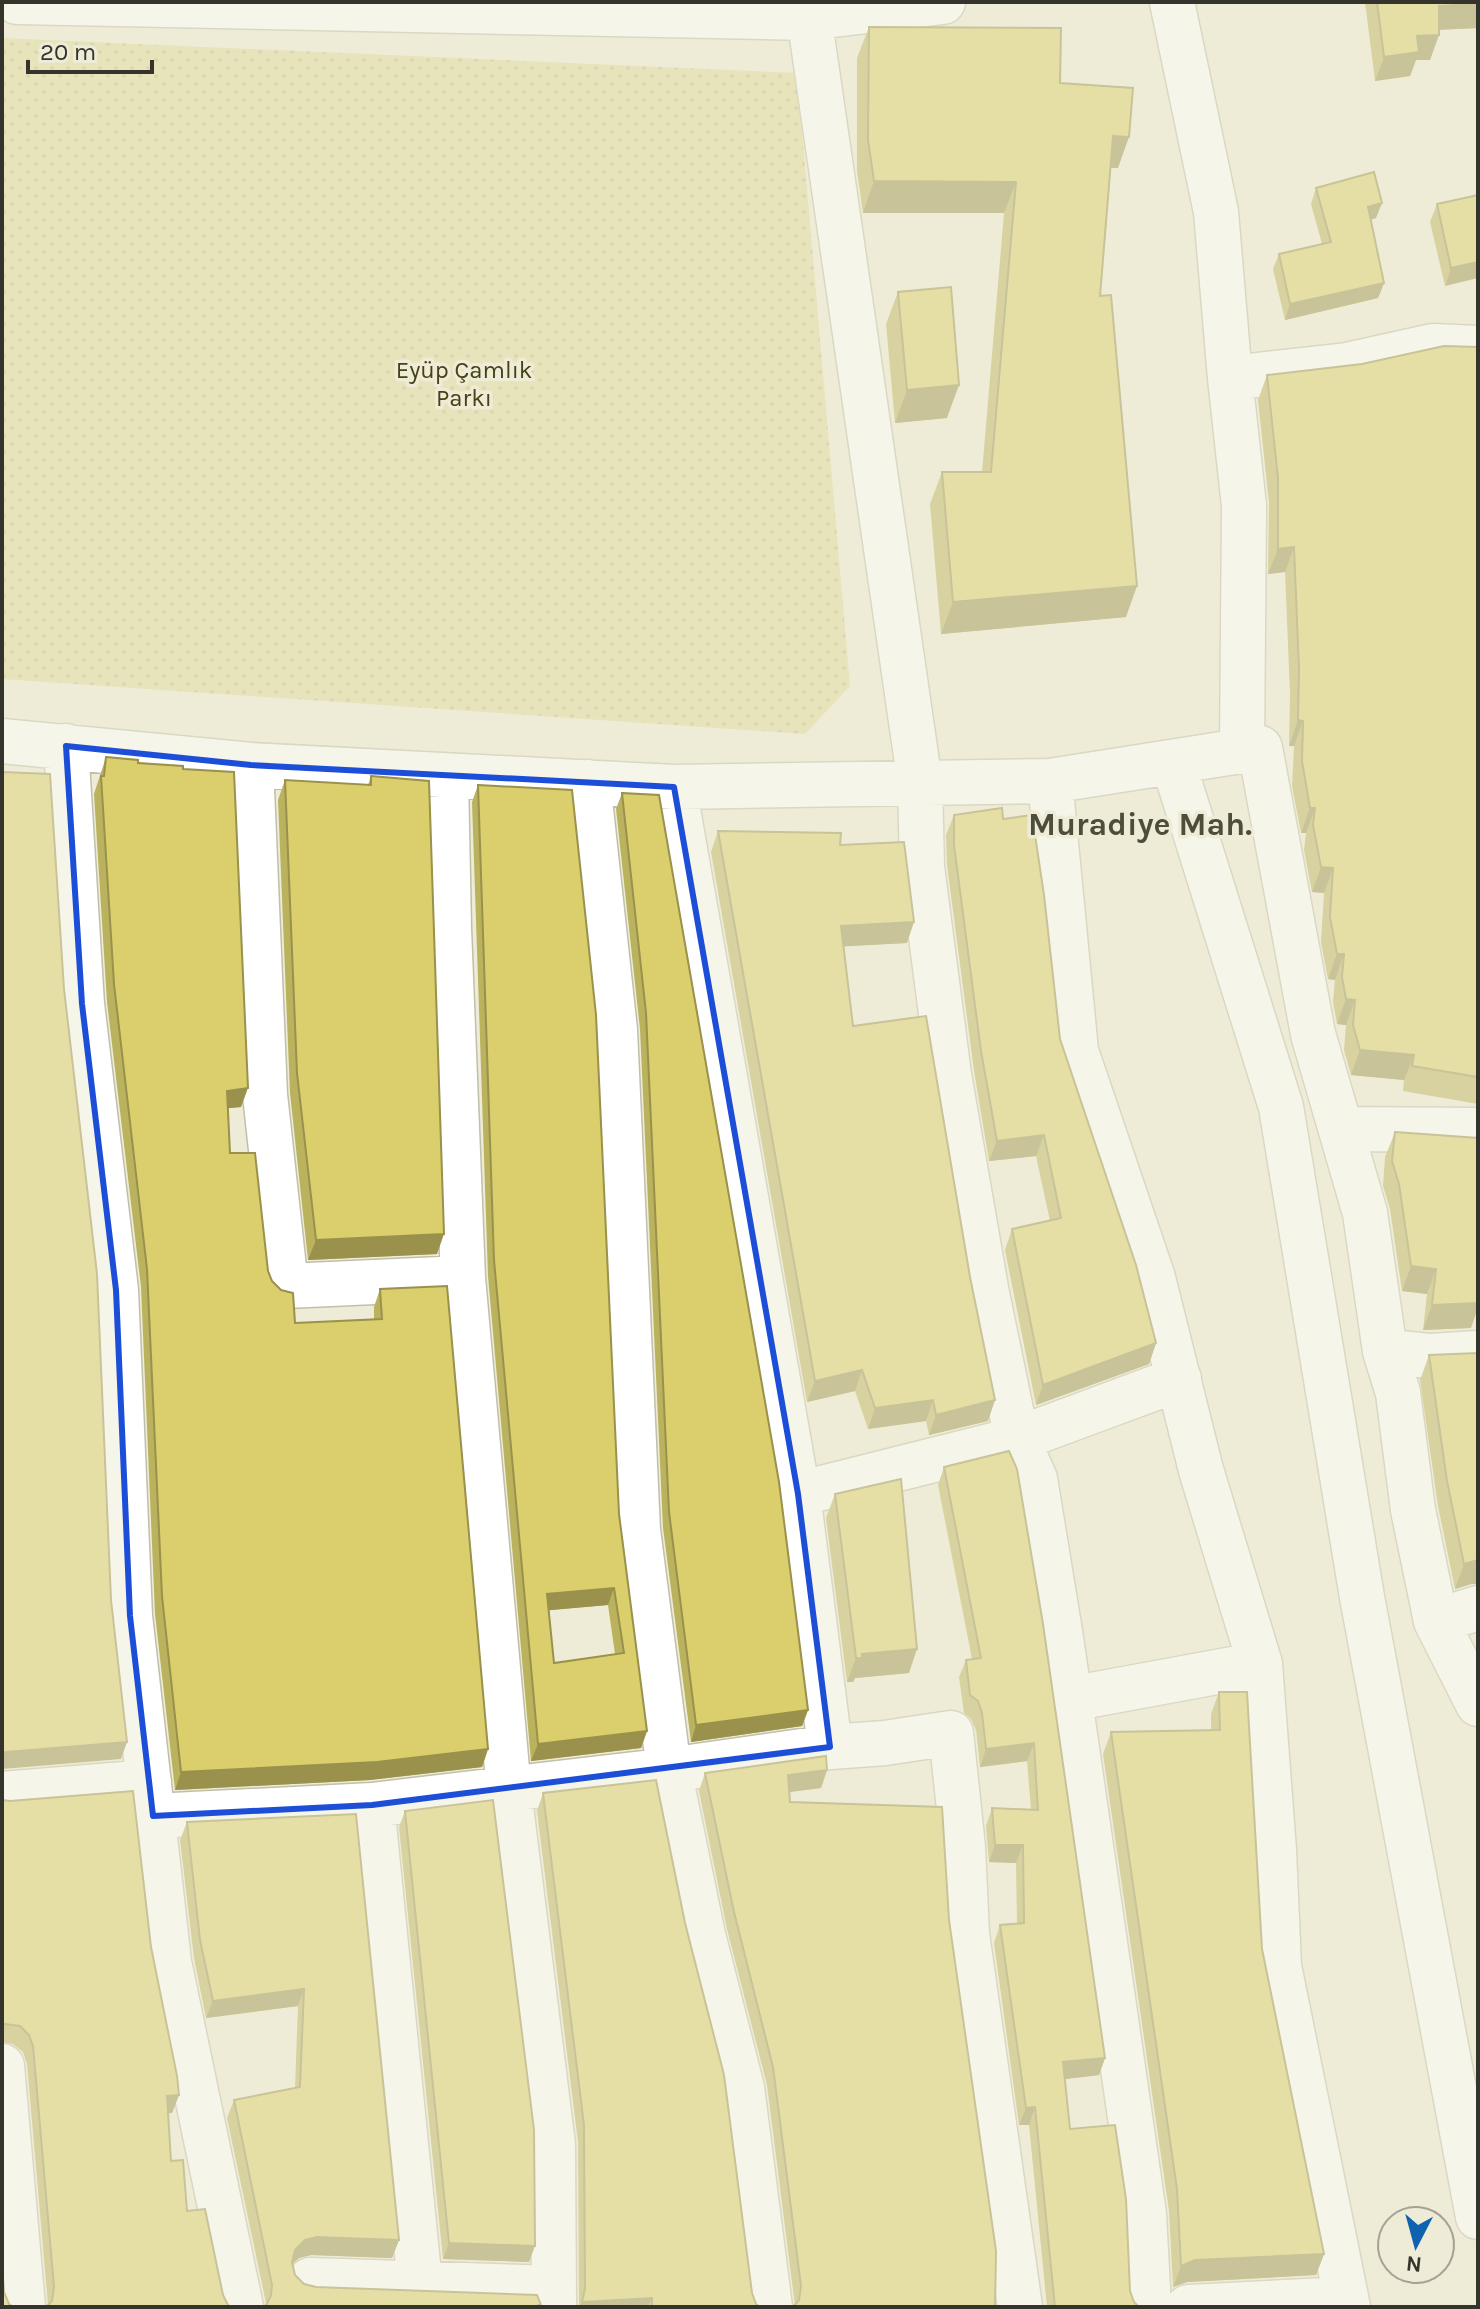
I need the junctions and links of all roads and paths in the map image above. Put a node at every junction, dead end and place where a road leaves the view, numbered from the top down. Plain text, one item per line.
1 (17, 2) edge
2 (943, 2) edge
3 (1172, 2) edge
4 (217, 5) edge
5 (807, 10) edge
6 (1478, 348) edge
7 (1230, 378) junction
8 (2, 741) edge
9 (66, 746) junction
10 (1242, 751) junction
11 (1173, 762) junction
12 (251, 765) junction
13 (446, 776) junction
14 (1050, 781) junction
15 (588, 782) junction
16 (920, 783) junction
17 (674, 787) junction
18 (1341, 1129) junction
19 (1478, 1130) edge
20 (463, 1278) junction
21 (1385, 1351) junction
22 (1478, 1353) edge
23 (1179, 1379) junction
24 (1017, 1439) junction
25 (798, 1494) junction
26 (1478, 1608) edge
27 (1436, 1621) junction
28 (1260, 1664) junction
29 (1070, 1699) junction
30 (1478, 1704) edge
31 (830, 1747) junction
32 (669, 1770) junction
33 (509, 1791) junction
34 (2, 1794) edge
35 (151, 1799) junction
36 (372, 1805) junction
37 (2, 2066) edge
38 (1478, 2217) edge
39 (310, 2280) dead end
40 (420, 2284) junction
41 (554, 2298) edge
42 (1347, 2303) edge
43 (23, 2307) edge
44 (241, 2307) edge
45 (770, 2307) edge
46 (1020, 2307) edge
47 (1149, 2307) edge
48 (1188, 2307) edge

1 - 4 street
2 - 5 street
3 - 7 street
4 - 5 street
5 - 16 street
6 - 7 street
7 - 10 street
8 - 9 street
9 - 12 street
9 - 35 street
10 - 11 street
10 - 18 street
11 - 14 street
11 - 38 street
12 - 13 street
12 - 20 street
13 - 15 street
13 - 20 street
14 - 16 street
14 - 23 street
15 - 17 street
15 - 32 street
16 - 17 street
16 - 24 street
17 - 25 street
18 - 19 street
18 - 21 street
20 - 33 street
21 - 22 street
21 - 27 street
23 - 24 street
23 - 28 street
24 - 25 street
24 - 29 street
25 - 31 street
26 - 27 street
27 - 30 street
28 - 29 street
28 - 42 street
29 - 47 street
31 - 32 street
31 - 46 street
32 - 33 street
32 - 45 street
33 - 36 street
33 - 41 street
34 - 35 street
35 - 36 street
35 - 44 street
36 - 40 street
37 - 43 street
39 - 40 street
40 - 41 street
42 - 48 street

